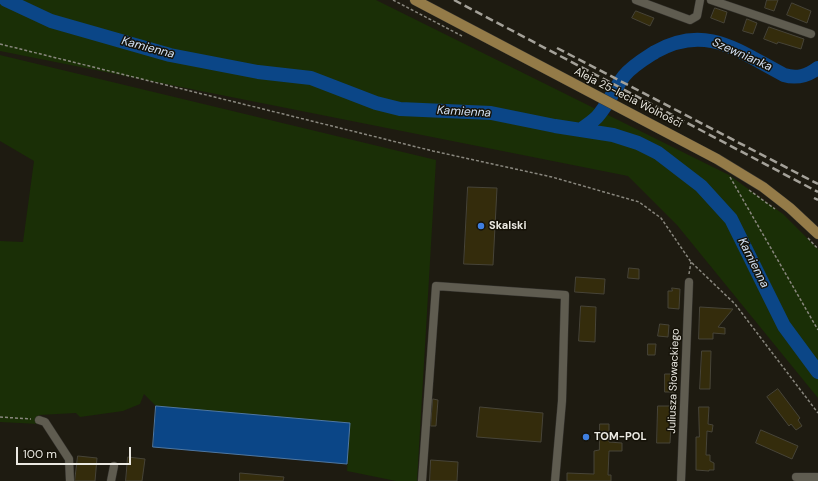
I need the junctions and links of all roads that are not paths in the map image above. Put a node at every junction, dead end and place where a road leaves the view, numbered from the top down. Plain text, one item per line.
1 (415, 0) edge
2 (636, 0) edge
3 (700, 0) edge
4 (711, 0) edge
5 (811, 34) dead end
6 (818, 234) edge
7 (689, 282) road end
8 (39, 420) road end
9 (114, 466) dead end
10 (796, 476) dead end
11 (818, 477) edge
12 (70, 481) edge
13 (111, 481) edge
14 (422, 481) edge
15 (555, 481) edge
16 (682, 481) edge

1 - 6 main road, Aleja 25-lecia Wolności
2 - 3 street
4 - 5 street
7 - 16 street, Juliusza Słowackiego
8 - 12 street
9 - 13 street
10 - 11 street
14 - 15 street

